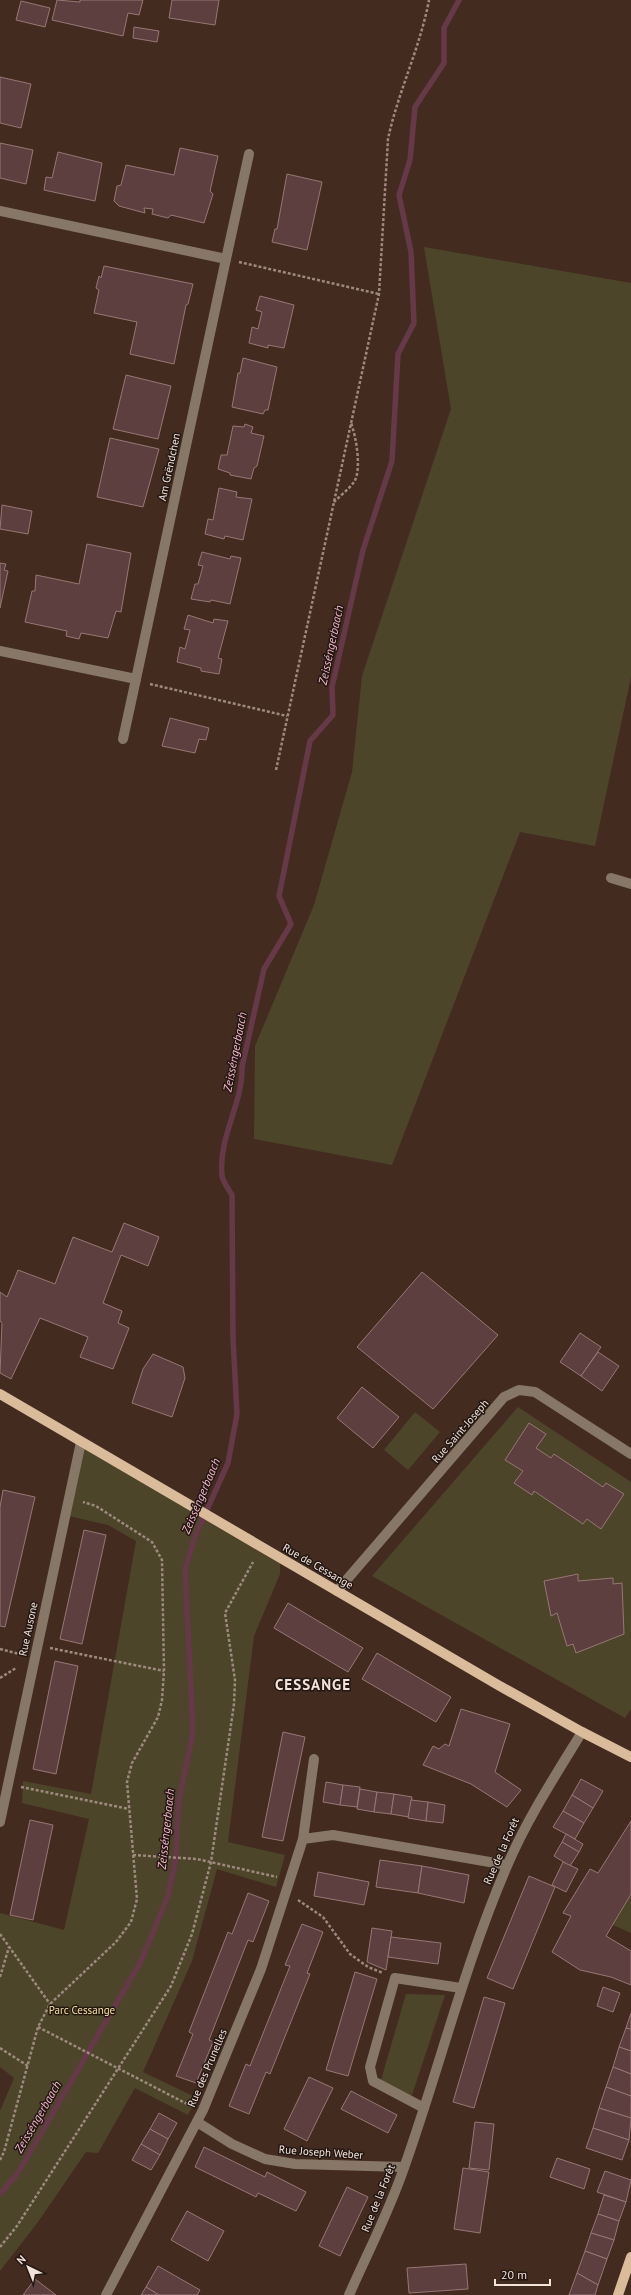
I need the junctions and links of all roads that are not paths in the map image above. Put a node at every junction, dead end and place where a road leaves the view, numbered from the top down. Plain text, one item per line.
1 (249, 154) dead end
2 (0, 211) edge
3 (226, 259) junction
4 (0, 651) edge
5 (136, 679) junction
6 (123, 739) dead end
7 (611, 878) dead end
8 (631, 884) edge
9 (0, 1394) edge
10 (81, 1442) junction
11 (631, 1454) edge
12 (337, 1591) junction
13 (582, 1732) junction
14 (630, 1756) edge
15 (314, 1759) dead end
16 (0, 1822) edge
17 (303, 1839) junction
18 (507, 1866) junction
19 (461, 1988) junction
20 (424, 2108) junction
21 (197, 2122) junction
22 (404, 2167) junction
23 (631, 2256) edge
24 (106, 2295) edge
25 (349, 2295) edge
26 (618, 2295) edge

1 - 3 street, Am Grëndchen
2 - 3 street
3 - 5 street, Am Grëndchen
4 - 5 street
5 - 6 street, Am Grëndchen
7 - 8 street
9 - 10 main road, Rue de Cessange
10 - 12 main road, Rue de Cessange
10 - 16 street, Rue Ausone
11 - 12 street, Rue Saint-Joseph
12 - 13 main road, Rue de Cessange
13 - 14 main road, Rue de Cessange
13 - 18 street, Rue de la Forêt
15 - 17 street, Rue des Prunelles
17 - 18 street
17 - 21 street, Rue des Prunelles
18 - 19 street, Rue de la Forêt
19 - 20 street, Rue de la Forêt
19 - 20 street
20 - 22 street, Rue de la Forêt
21 - 22 street, Rue Joseph Weber
21 - 24 street, Rue des Prunelles
22 - 25 street, Rue de la Forêt
23 - 26 main road

